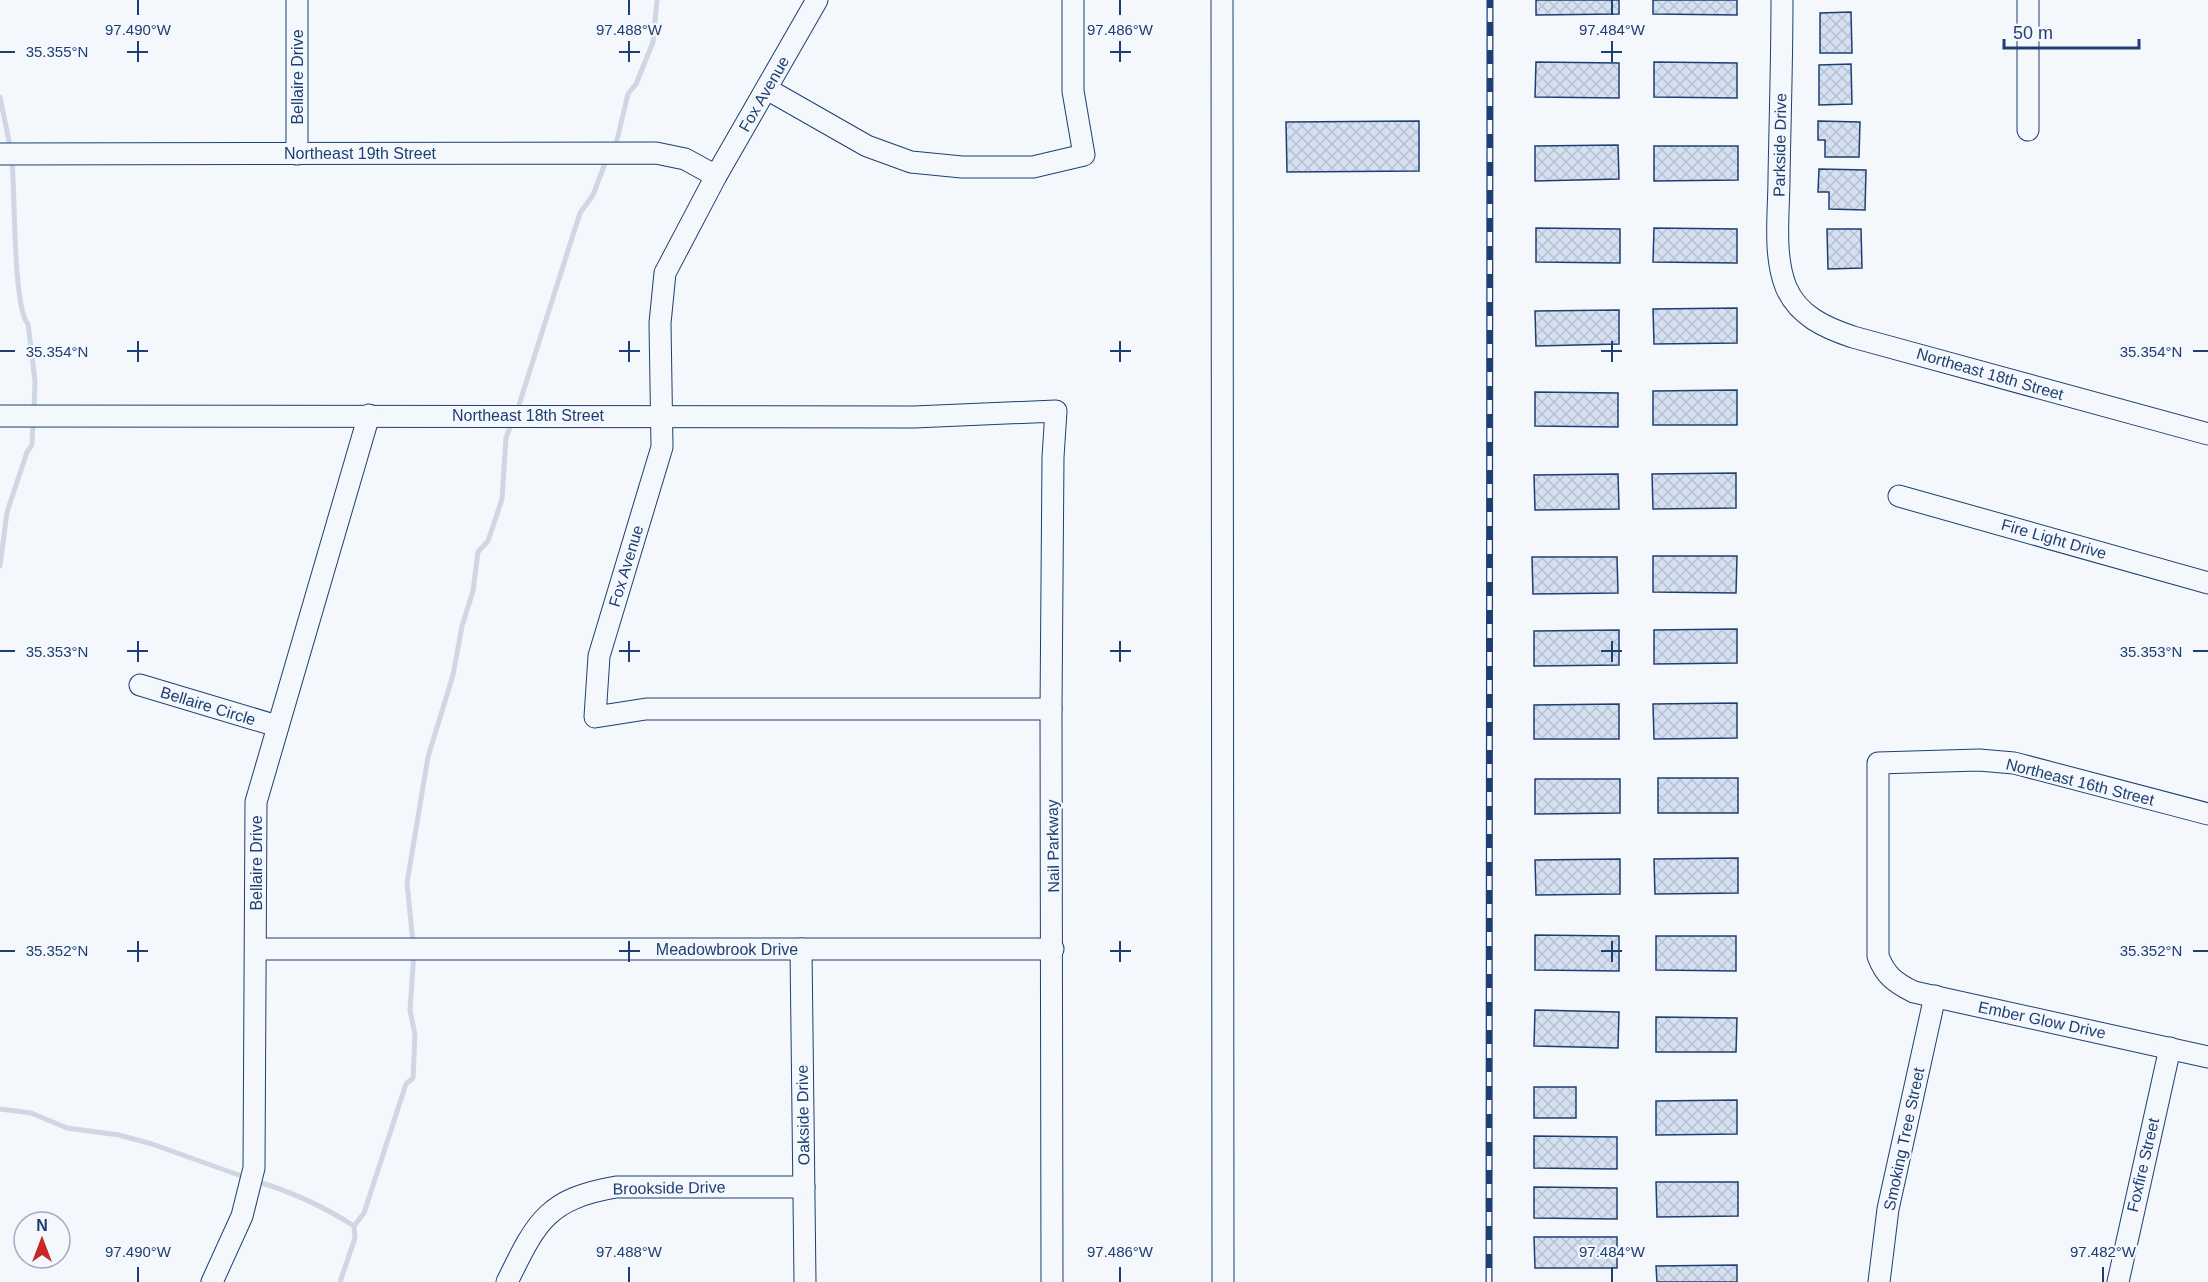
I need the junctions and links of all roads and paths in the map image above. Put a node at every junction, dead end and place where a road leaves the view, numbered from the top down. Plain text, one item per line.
1 (297, 0) edge
2 (817, 0) edge
3 (1073, 0) edge
4 (1222, 0) edge
5 (1782, 0) edge
6 (2028, 0) edge
7 (767, 89) junction
8 (2028, 130) dead end
9 (1, 154) edge
10 (297, 154) junction
11 (716, 176) junction
12 (1787, 288) joint
13 (1056, 411) joint
14 (663, 414) junction
15 (369, 415) junction
16 (10, 416) edge
17 (2208, 434) edge
18 (1899, 496) dead end
19 (2208, 583) edge
20 (140, 685) dead end
21 (1051, 710) junction
22 (277, 726) junction
23 (2208, 814) edge
24 (256, 949) junction
25 (801, 949) junction
26 (1053, 949) junction
27 (1883, 970) joint
28 (1935, 996) junction
29 (2170, 1048) junction
30 (2208, 1057) edge
31 (804, 1187) junction
32 (212, 1282) edge
33 (507, 1282) edge
34 (805, 1282) edge
35 (1052, 1282) edge
36 (1223, 1282) edge
37 (1879, 1282) edge
38 (2118, 1282) edge

1 - 10 street, Bellaire Drive
2 - 7 street, Fox Avenue
3 - 7 street
4 - 36 street
5 - 12 street, Parkside Drive
6 - 8 street
7 - 11 street, Fox Avenue
9 - 10 street, Northeast 19th Street
10 - 11 street, Northeast 19th Street
11 - 14 street, Fox Avenue
12 - 17 street, Northeast 18th Street
13 - 14 street, Northeast 18th Street
13 - 21 street, Nail Parkway
14 - 15 street, Northeast 18th Street
14 - 21 street, Fox Avenue
15 - 16 street, Northeast 18th Street
15 - 22 street, Bellaire Drive
18 - 19 street, Fire Light Drive
20 - 22 street, Bellaire Circle
21 - 26 street, Nail Parkway
22 - 24 street, Bellaire Drive
23 - 27 street, Northeast 16th Street
24 - 25 street, Meadowbrook Drive
24 - 32 street, Bellaire Drive
25 - 26 street, Meadowbrook Drive
25 - 31 street, Oakside Drive
26 - 35 street, Nail Parkway
27 - 28 street, Ember Glow Drive
28 - 29 street, Ember Glow Drive
28 - 37 street, Smoking Tree Street
29 - 30 street, Ember Glow Drive
29 - 38 street, Foxfire Street
31 - 33 street, Brookside Drive
31 - 34 street, Oakside Drive

